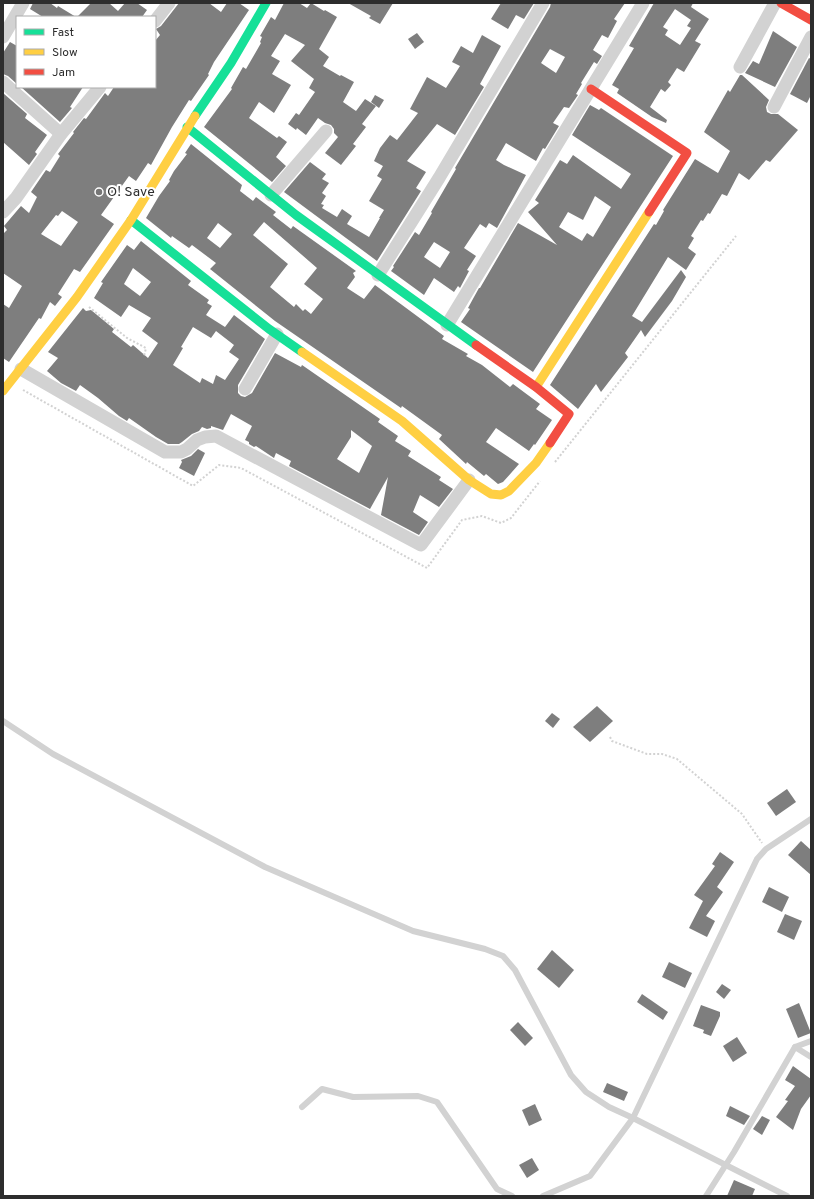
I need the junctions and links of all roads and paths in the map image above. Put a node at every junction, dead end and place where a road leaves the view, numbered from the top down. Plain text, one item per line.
1 (23, 3) edge
2 (169, 3) edge
3 (266, 3) edge
4 (543, 3) edge
5 (643, 3) edge
6 (775, 3) edge
7 (781, 3) edge
8 (156, 20) edge
9 (811, 20) edge
10 (811, 37) edge
11 (3, 38) edge
12 (740, 67) dead end
13 (3, 82) edge
14 (99, 88) edge
15 (591, 89) junction
16 (774, 107) dead end
17 (187, 127) junction
18 (326, 131) dead end
19 (61, 134) junction
20 (271, 195) junction
21 (3, 212) edge
22 (131, 220) junction
23 (736, 236) dead end
24 (378, 274) junction
25 (77, 297) junction
26 (447, 325) junction
27 (277, 334) junction
28 (144, 356) dead end
29 (21, 369) junction
30 (9, 383) junction
31 (536, 387) junction
32 (245, 389) dead end
33 (3, 391) edge
34 (555, 463) dead end
35 (545, 475) dead end
36 (469, 480) junction
37 (3, 721) edge
38 (610, 737) dead end
39 (811, 819) edge
40 (766, 849) junction
41 (811, 1041) edge
42 (795, 1047) junction
43 (811, 1057) edge
44 (302, 1107) dead end
45 (633, 1118) junction
46 (726, 1165) junction
47 (512, 1196) edge
48 (543, 1196) edge
49 (706, 1196) edge
50 (787, 1196) edge

1 - 11 street
2 - 8 street
3 - 17 street
4 - 24 street
5 - 15 street
6 - 12 street
7 - 9 street
10 - 16 street
13 - 19 street
14 - 19 street
15 - 26 street
15 - 31 street
17 - 20 street
17 - 22 street
18 - 20 street
19 - 21 street
20 - 24 street
22 - 25 street
22 - 27 street
23 - 34 path
24 - 26 street
25 - 28 path
25 - 29 street
26 - 31 street
27 - 32 street
27 - 36 street
29 - 30 street
29 - 36 street
30 - 33 street
30 - 35 path
31 - 36 street
37 - 45 lane
38 - 40 path
39 - 40 lane
40 - 45 lane
41 - 42 lane
42 - 43 lane
42 - 46 lane
44 - 47 lane
45 - 46 lane
45 - 48 lane
46 - 49 lane
46 - 50 lane

